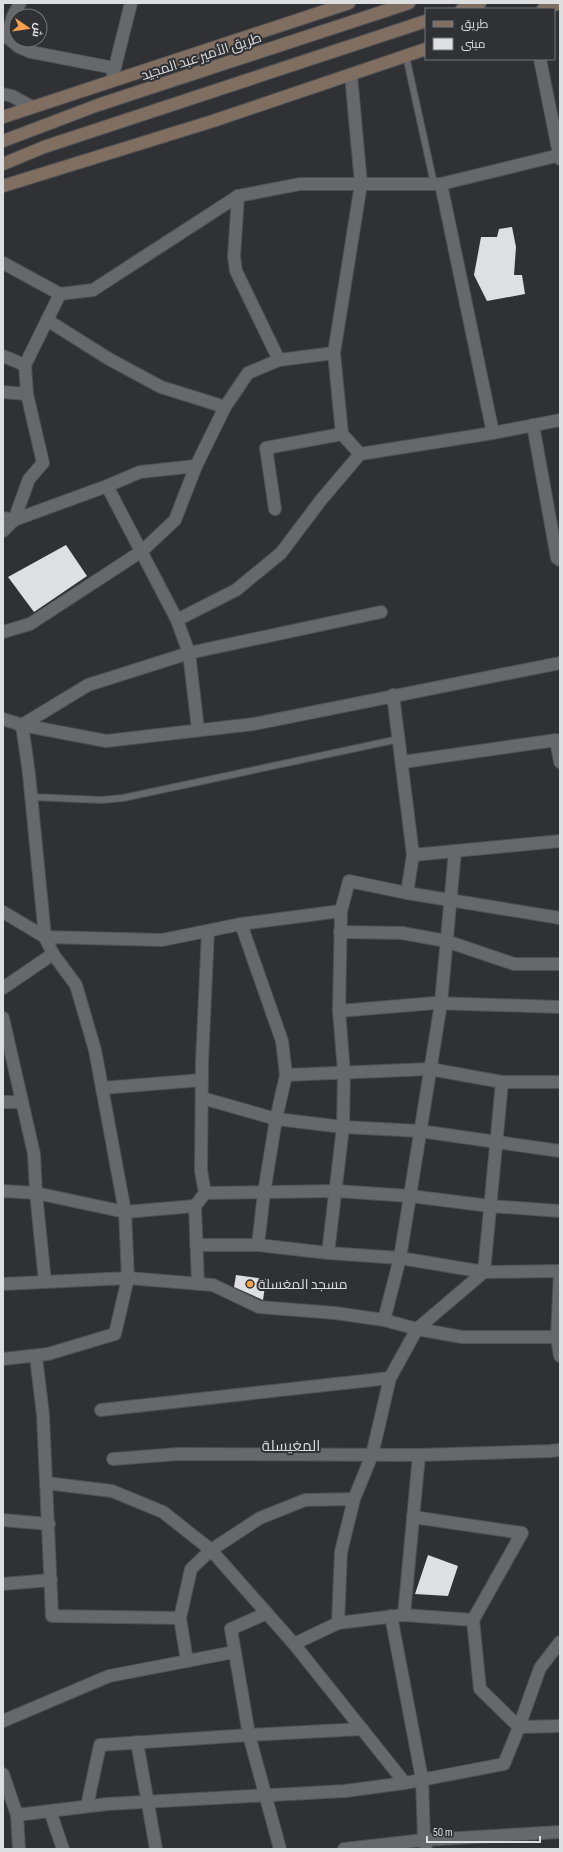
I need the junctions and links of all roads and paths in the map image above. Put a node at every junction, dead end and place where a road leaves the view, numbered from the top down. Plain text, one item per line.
1 (20, 3) edge
2 (131, 3) edge
3 (349, 3) edge
4 (409, 3) edge
5 (480, 3) edge
6 (560, 3) edge
7 (465, 8) edge
8 (546, 8) edge
9 (425, 21) edge
10 (5, 36) edge
11 (425, 49) edge
12 (406, 56) junction
13 (540, 60) edge
14 (114, 68) junction
15 (351, 74) junction
16 (112, 82) junction
17 (3, 94) edge
18 (32, 107) junction
19 (3, 117) edge
20 (3, 140) edge
21 (560, 156) edge
22 (3, 164) edge
23 (362, 184) junction
24 (438, 184) junction
25 (3, 186) edge
26 (238, 196) junction
27 (3, 263) edge
28 (60, 294) junction
29 (47, 320) junction
30 (334, 353) junction
31 (3, 356) edge
32 (279, 360) junction
33 (26, 365) junction
34 (3, 392) edge
35 (27, 394) junction
36 (225, 407) junction
37 (560, 420) edge
38 (533, 425) junction
39 (493, 433) junction
40 (342, 434) junction
41 (360, 454) junction
42 (196, 466) junction
43 (107, 486) junction
44 (275, 509) dead end
45 (8, 519) edge
46 (3, 531) edge
47 (142, 551) junction
48 (560, 560) edge
49 (381, 612) dead end
50 (177, 620) junction
51 (3, 632) edge
52 (189, 653) junction
53 (560, 663) edge
54 (393, 695) junction
55 (3, 719) edge
56 (22, 725) junction
57 (3, 727) edge
58 (198, 729) junction
59 (399, 739) junction
60 (403, 762) junction
61 (560, 762) edge
62 (31, 797) junction
63 (560, 841) edge
64 (455, 851) junction
65 (413, 855) junction
66 (407, 893) junction
67 (451, 901) junction
68 (341, 911) junction
69 (3, 912) edge
70 (560, 918) edge
71 (241, 924) junction
72 (208, 931) junction
73 (340, 932) junction
74 (45, 937) junction
75 (446, 941) junction
76 (53, 954) junction
77 (560, 964) edge
78 (3, 988) edge
79 (441, 1003) junction
80 (560, 1008) edge
81 (339, 1011) junction
82 (3, 1018) edge
83 (7, 1052) edge
84 (430, 1069) junction
85 (344, 1072) junction
86 (286, 1075) junction
87 (202, 1080) junction
88 (502, 1082) junction
89 (560, 1082) edge
90 (102, 1088) junction
91 (202, 1098) junction
92 (3, 1102) edge
93 (22, 1102) junction
94 (276, 1119) junction
95 (343, 1127) junction
96 (420, 1131) junction
97 (497, 1141) junction
98 (560, 1151) edge
99 (3, 1191) edge
100 (336, 1191) junction
101 (36, 1193) junction
102 (205, 1193) junction
103 (264, 1193) junction
104 (410, 1196) junction
105 (195, 1206) junction
106 (490, 1206) junction
107 (560, 1211) edge
108 (125, 1212) junction
109 (196, 1245) junction
110 (258, 1245) junction
111 (328, 1253) junction
112 (400, 1258) junction
113 (560, 1271) edge
114 (484, 1272) junction
115 (128, 1278) junction
116 (45, 1282) junction
117 (3, 1284) edge
118 (198, 1284) junction
119 (384, 1320) junction
120 (417, 1329) junction
121 (558, 1337) edge
122 (560, 1356) edge
123 (36, 1357) junction
124 (3, 1359) edge
125 (390, 1378) junction
126 (101, 1410) dead end
127 (560, 1450) edge
128 (372, 1455) junction
129 (419, 1455) junction
130 (113, 1459) dead end
131 (46, 1483) junction
132 (354, 1499) junction
133 (413, 1517) junction
134 (3, 1520) edge
135 (49, 1524) junction
136 (211, 1550) junction
137 (51, 1580) junction
138 (3, 1584) edge
139 (267, 1613) junction
140 (404, 1615) junction
141 (391, 1616) junction
142 (180, 1618) junction
143 (473, 1620) junction
144 (338, 1623) junction
145 (560, 1642) edge
146 (294, 1644) junction
147 (234, 1652) junction
148 (187, 1661) junction
149 (3, 1721) edge
150 (560, 1726) edge
151 (519, 1727) junction
152 (362, 1729) junction
153 (249, 1734) junction
154 (137, 1742) junction
155 (3, 1774) edge
156 (422, 1779) junction
157 (404, 1783) junction
158 (264, 1795) junction
159 (147, 1802) junction
160 (87, 1806) junction
161 (50, 1811) junction
162 (17, 1815) junction
163 (560, 1832) edge
164 (425, 1844) edge
165 (19, 1849) edge
166 (63, 1849) edge
167 (156, 1849) edge
168 (280, 1849) edge
169 (344, 1849) edge

1 - 10 street
2 - 14 street
3 - 16 main road
4 - 20 main road, طريق الأمير عبد المجيد
5 - 7 main road
6 - 8 main road
9 - 22 main road
10 - 14 street
11 - 12 main road
12 - 15 main road
12 - 24 lane
13 - 21 street
14 - 16 street
15 - 23 street
15 - 25 main road
16 - 18 main road
17 - 18 street
18 - 19 main road
21 - 24 street
23 - 24 street
23 - 26 street
23 - 30 street
24 - 39 street
26 - 28 street
26 - 32 street
27 - 28 street
28 - 29 street
29 - 33 street
29 - 36 street
30 - 32 street
30 - 40 street
31 - 33 street
32 - 36 street
33 - 35 street
34 - 35 street
35 - 45 street
36 - 42 street
37 - 38 street
38 - 39 street
38 - 48 street
39 - 41 street
40 - 41 street
40 - 44 street
41 - 50 street
42 - 43 street
42 - 47 street
43 - 45 street
43 - 47 street
45 - 46 street
47 - 50 street
47 - 51 street
49 - 52 street
50 - 52 street
52 - 56 street
52 - 58 street
53 - 54 street
54 - 58 street
54 - 59 street
55 - 56 street
56 - 57 street
56 - 58 street
56 - 62 street
59 - 60 street
59 - 62 lane
60 - 61 street
60 - 65 street
62 - 74 street
63 - 64 street
64 - 65 street
64 - 67 street
65 - 66 street
66 - 67 street
66 - 68 street
67 - 70 street
67 - 75 street
68 - 71 street
68 - 73 street
69 - 74 street
71 - 72 street
71 - 86 street
72 - 74 street
72 - 87 street
73 - 75 street
73 - 81 street
74 - 76 street
75 - 77 street
75 - 79 street
76 - 78 street
76 - 90 street
79 - 80 street
79 - 81 street
79 - 84 street
81 - 85 street
82 - 83 street
83 - 93 street
84 - 85 street
84 - 88 street
84 - 96 street
85 - 86 street
85 - 95 street
86 - 94 street
87 - 90 street
87 - 91 street
88 - 89 street
88 - 97 street
90 - 108 street
91 - 94 street
91 - 102 street
92 - 93 street
93 - 101 street
94 - 95 street
94 - 103 street
95 - 96 street
95 - 100 street
96 - 97 street
96 - 104 street
97 - 98 street
97 - 106 street
99 - 101 street
100 - 103 street
100 - 104 street
100 - 111 street
101 - 108 street
101 - 116 street
102 - 103 street
102 - 105 street
103 - 110 street
104 - 106 street
104 - 112 street
105 - 108 street
105 - 109 street
106 - 107 street
106 - 114 street
108 - 115 street
109 - 110 street
109 - 118 street
110 - 111 street
111 - 112 street
112 - 114 street
112 - 119 street
113 - 114 street
113 - 121 street
114 - 120 street
115 - 116 street
115 - 118 street
115 - 123 street
116 - 117 street
118 - 119 street
119 - 120 street
120 - 121 street
120 - 125 street
121 - 122 street
123 - 124 street
123 - 131 street
125 - 126 street
125 - 128 street
127 - 129 street
128 - 129 street
128 - 130 street
128 - 132 street
129 - 133 street
131 - 135 street
131 - 136 street
132 - 136 street
132 - 144 street
133 - 140 street
133 - 143 street
134 - 135 street
135 - 137 street
136 - 139 street
136 - 142 street
137 - 138 street
137 - 142 street
139 - 146 street
139 - 147 street
140 - 141 street
140 - 143 street
141 - 144 street
141 - 156 street
142 - 148 street
143 - 151 street
144 - 146 street
145 - 151 street
146 - 152 street
147 - 148 street
147 - 153 street
148 - 149 street
150 - 151 street
151 - 156 street
152 - 153 street
152 - 157 street
153 - 154 street
153 - 158 street
154 - 159 street
154 - 160 street
155 - 162 street
156 - 157 street
156 - 164 street
157 - 158 street
158 - 159 street
158 - 168 street
159 - 160 street
159 - 167 street
160 - 161 street
161 - 162 street
161 - 166 street
162 - 165 street
163 - 164 street
164 - 169 street

